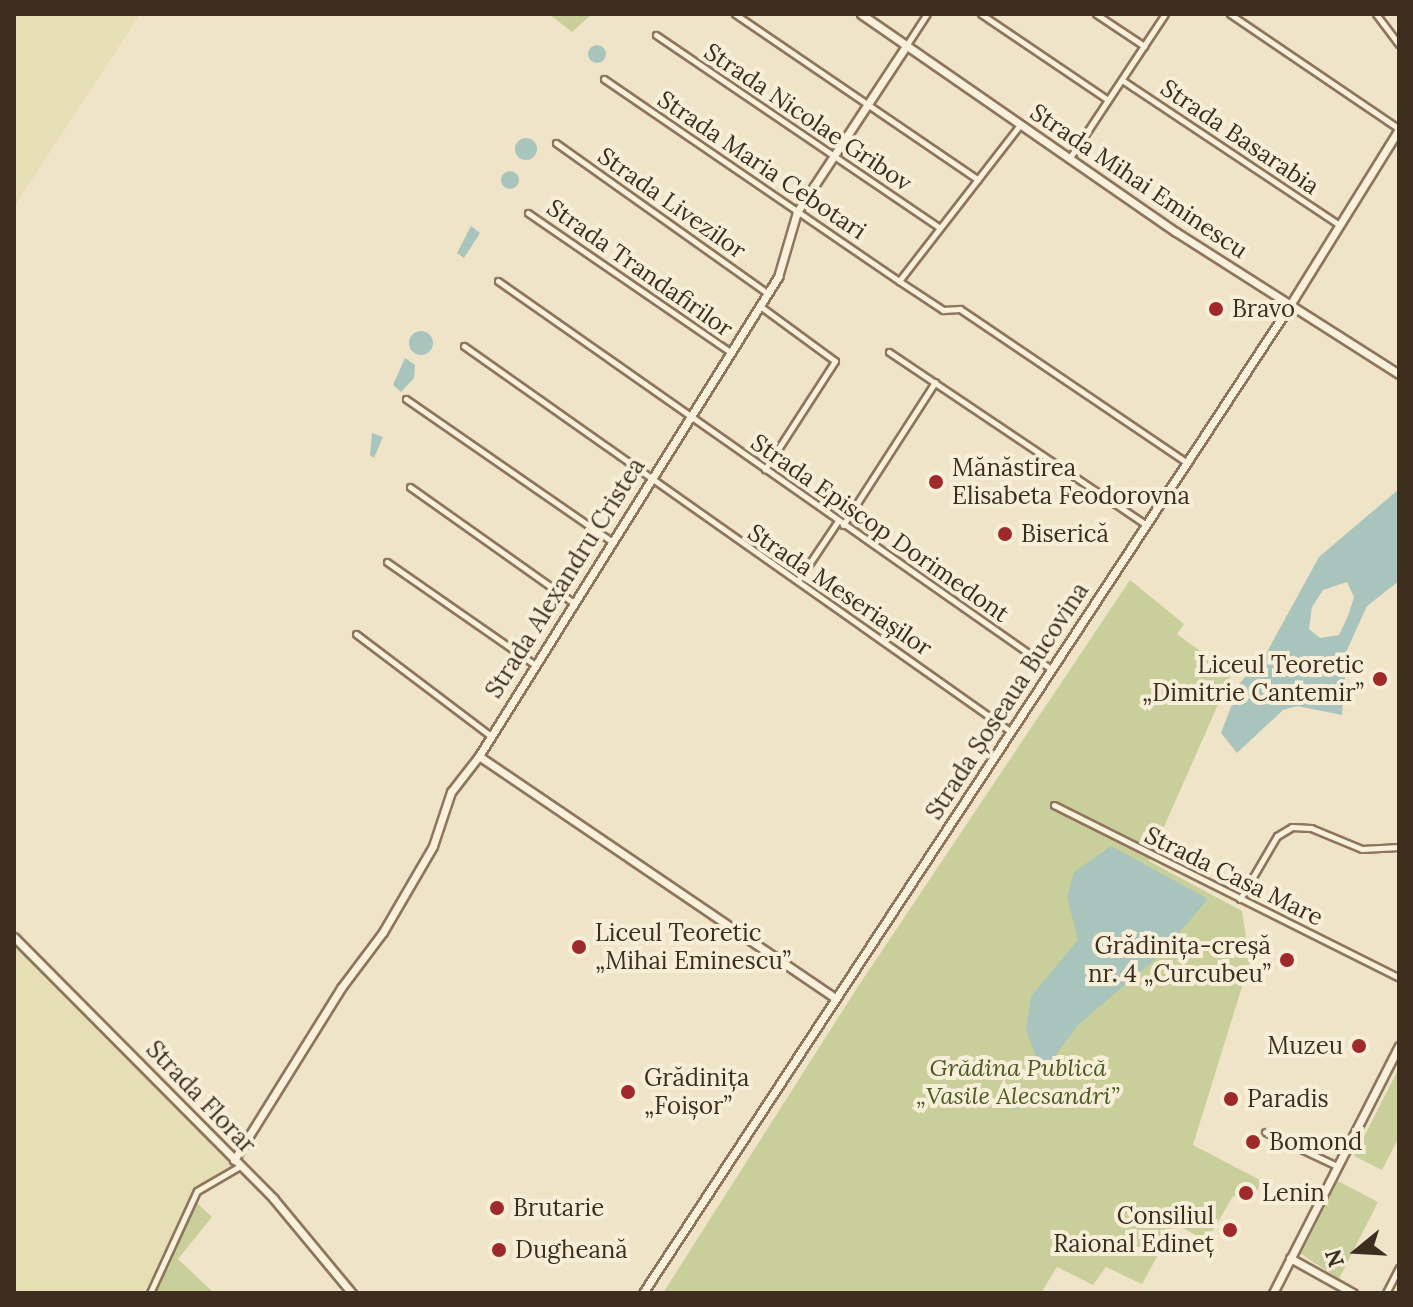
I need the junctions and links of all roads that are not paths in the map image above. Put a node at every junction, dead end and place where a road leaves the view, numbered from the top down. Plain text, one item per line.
1 (735, 14) edge
2 (861, 14) edge
3 (927, 14) edge
4 (981, 14) edge
5 (1096, 14) edge
6 (1165, 14) edge
7 (1230, 14) edge
8 (1376, 14) edge
9 (656, 35) dead end
10 (1399, 44) edge
11 (906, 46) junction
12 (1144, 46) junction
13 (604, 79) dead end
14 (1122, 80) junction
15 (1108, 100) junction
16 (868, 104) junction
17 (1020, 125) junction
18 (1399, 129) edge
19 (556, 143) dead end
20 (831, 155) junction
21 (1069, 159) junction
22 (978, 180) junction
23 (797, 212) junction
24 (528, 213) dead end
25 (1338, 224) junction
26 (940, 228) junction
27 (498, 281) dead end
28 (899, 281) junction
29 (767, 293) junction
30 (1290, 305) junction
31 (759, 306) junction
32 (464, 346) dead end
33 (730, 352) junction
34 (889, 352) dead end
35 (1399, 374) edge
36 (935, 382) junction
37 (406, 399) dead end
38 (689, 417) junction
39 (1186, 462) junction
40 (765, 469) junction
41 (651, 477) junction
42 (410, 487) dead end
43 (841, 523) junction
44 (1146, 526) junction
45 (611, 541) junction
46 (387, 562) dead end
47 (799, 579) junction
48 (571, 601) junction
49 (356, 634) dead end
50 (535, 665) junction
51 (1051, 669) junction
52 (1010, 731) junction
53 (491, 736) junction
54 (479, 756) junction
55 (1054, 805) dead end
56 (1399, 847) edge
57 (1240, 899) junction
58 (14, 937) edge
59 (1399, 978) edge
60 (835, 998) junction
61 (1399, 1046) edge
62 (1265, 1132) dead end
63 (237, 1163) junction
64 (1337, 1166) junction
65 (1290, 1258) junction
66 (1399, 1268) edge
67 (150, 1293) edge
68 (352, 1293) edge
69 (643, 1293) edge
70 (1273, 1293) edge
71 (1353, 1293) edge
72 (1386, 1293) edge

1 - 16 street
2 - 11 street, Strada Mihai Eminescu
3 - 11 street, Strada Alexandru Cristea
4 - 15 street
5 - 12 street
6 - 12 street
7 - 18 street
8 - 10 street
9 - 20 street, Strada Nicolae Gribov
11 - 16 street, Strada Alexandru Cristea
11 - 17 street, Strada Mihai Eminescu
12 - 14 street
13 - 23 street, Strada Maria Cebotari
14 - 15 street
14 - 25 street, Strada Basarabia
15 - 21 street
16 - 20 street, Strada Alexandru Cristea
16 - 22 street
17 - 21 street, Strada Mihai Eminescu
17 - 22 street
18 - 25 street, Strada Șoseaua Bucovina
19 - 29 street, Strada Livezilor
20 - 23 street, Strada Alexandru Cristea
20 - 26 street, Strada Nicolae Gribov
21 - 30 street, Strada Mihai Eminescu
22 - 26 street
23 - 28 street, Strada Maria Cebotari
23 - 29 street, Strada Alexandru Cristea
24 - 33 street, Strada Trandafirilor
25 - 30 street, Strada Șoseaua Bucovina
26 - 28 street
27 - 38 street, Strada Episcop Dorimedont
28 - 39 street, Strada Maria Cebotari
29 - 31 street, Strada Alexandru Cristea
30 - 35 street, Strada Mihai Eminescu
30 - 39 street, Strada Șoseaua Bucovina
31 - 33 street, Strada Alexandru Cristea
31 - 40 street
32 - 41 street, Strada Meseriașilor
33 - 38 street, Strada Alexandru Cristea
34 - 36 street
36 - 43 street
36 - 44 street
37 - 45 street
38 - 40 street, Strada Episcop Dorimedont
38 - 41 street, Strada Alexandru Cristea
39 - 44 street, Strada Șoseaua Bucovina
40 - 43 street, Strada Episcop Dorimedont
41 - 45 street, Strada Alexandru Cristea
41 - 47 street, Strada Meseriașilor
42 - 48 street
43 - 47 street
43 - 51 street, Strada Episcop Dorimedont
44 - 51 street, Strada Șoseaua Bucovina
45 - 48 street, Strada Alexandru Cristea
46 - 50 street
47 - 52 street, Strada Meseriașilor
48 - 50 street, Strada Alexandru Cristea
49 - 53 street
50 - 53 street, Strada Alexandru Cristea
51 - 52 street, Strada Șoseaua Bucovina
52 - 60 street, Strada Șoseaua Bucovina
53 - 54 street, Strada Alexandru Cristea
54 - 60 street
54 - 63 street, Strada Alexandru Cristea
55 - 57 street, Strada Casa Mare
56 - 57 street
57 - 59 street, Strada Casa Mare
58 - 63 street, Strada Florar
60 - 69 street, Strada Șoseaua Bucovina
61 - 64 street
62 - 64 street
63 - 67 street
63 - 68 street, Strada Florar
64 - 65 street
65 - 70 street
65 - 71 street
66 - 72 street

